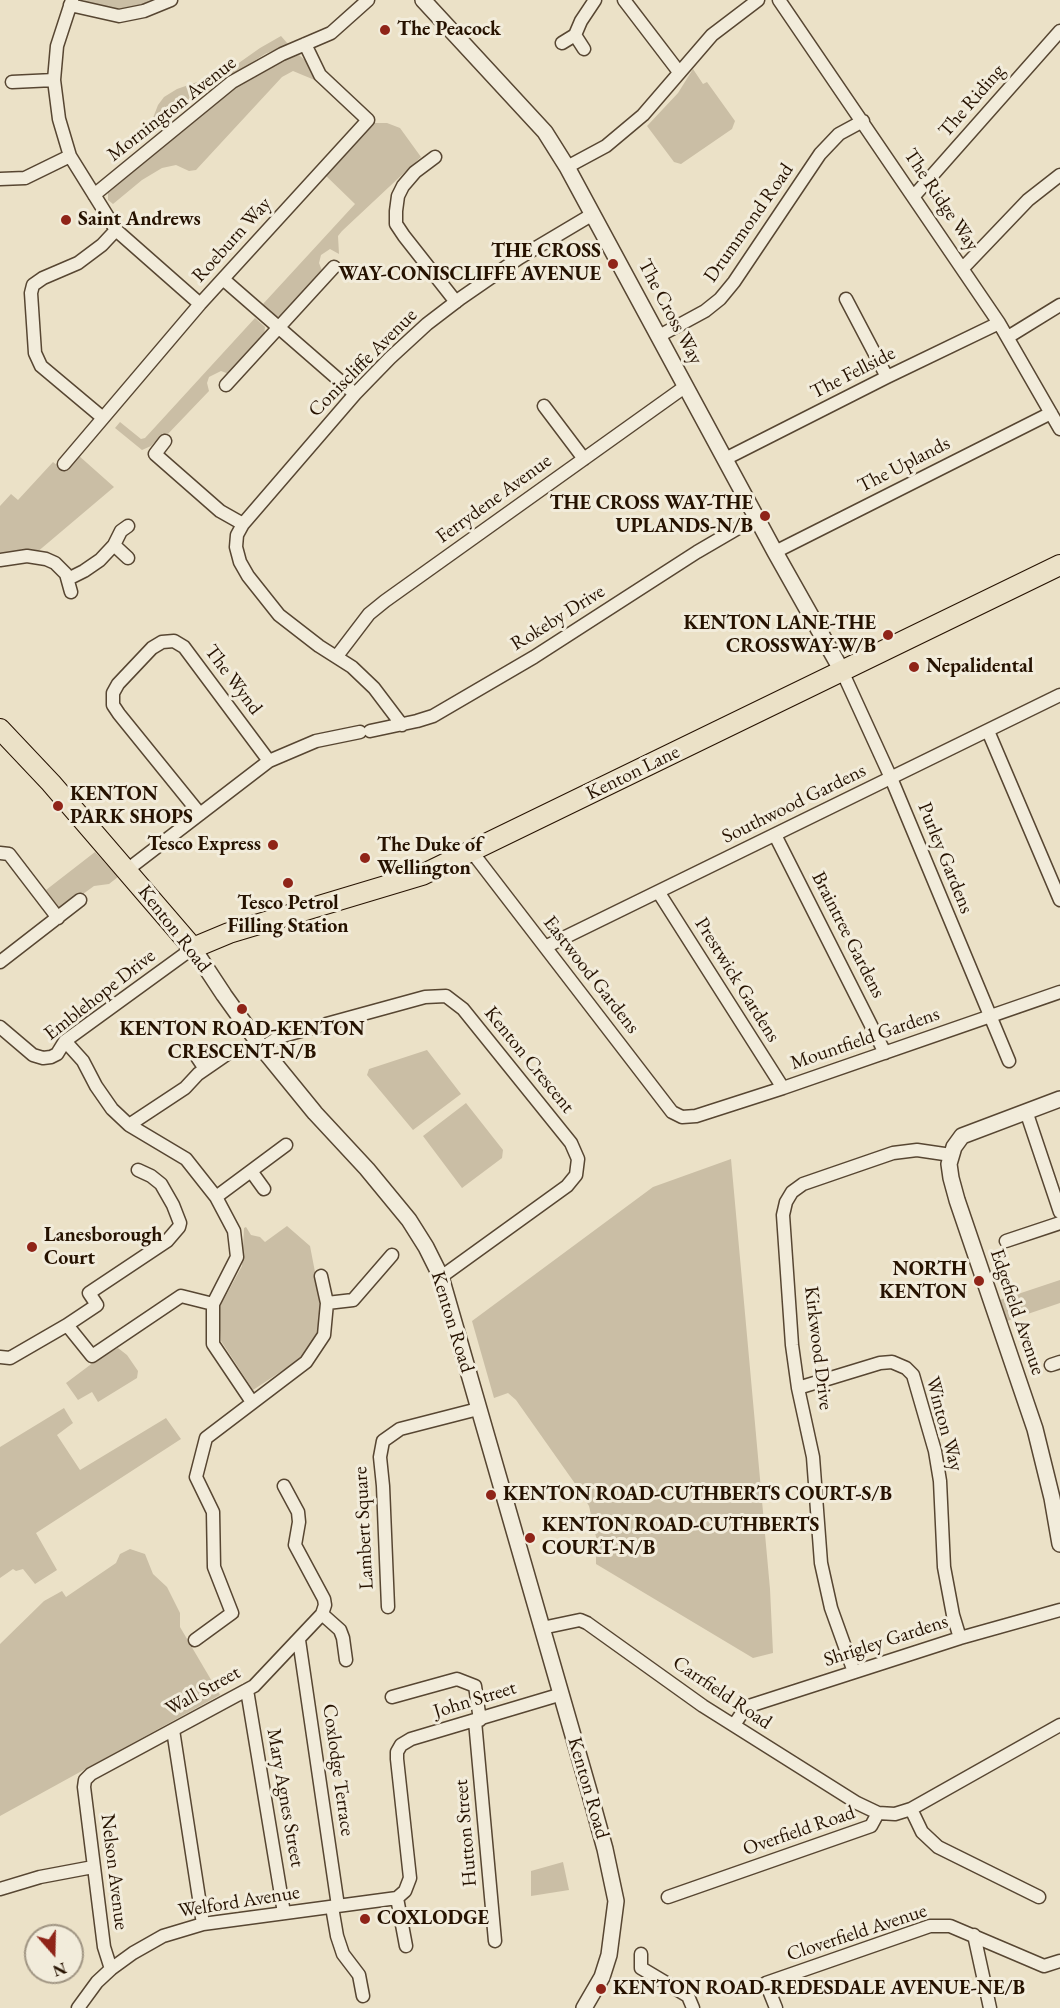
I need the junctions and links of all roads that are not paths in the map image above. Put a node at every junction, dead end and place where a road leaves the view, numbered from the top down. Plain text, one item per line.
1 (171, 0) edge
2 (368, 0) edge
3 (423, 0) edge
4 (595, 0) edge
5 (624, 0) edge
6 (758, 0) edge
7 (779, 0) edge
8 (71, 2) edge
9 (1060, 31) edge
10 (575, 35) junction
11 (562, 43) dead end
12 (305, 44) junction
13 (584, 49) dead end
14 (679, 72) junction
15 (54, 80) junction
16 (12, 82) dead end
17 (862, 120) junction
18 (70, 156) junction
19 (435, 157) dead end
20 (567, 167) junction
21 (1060, 175) edge
22 (0, 179) edge
23 (94, 195) junction
24 (914, 196) junction
25 (593, 214) junction
26 (116, 230) junction
27 (334, 267) dead end
28 (963, 268) junction
29 (223, 279) junction
30 (846, 299) dead end
31 (456, 302) junction
32 (200, 304) junction
33 (1060, 305) edge
34 (999, 323) junction
35 (279, 328) junction
36 (659, 336) junction
37 (1008, 338) junction
38 (887, 377) junction
39 (226, 385) dead end
40 (686, 386) junction
41 (355, 394) junction
42 (544, 406) dead end
43 (1051, 413) junction
44 (103, 418) junction
45 (1060, 429) edge
46 (165, 441) dead end
47 (584, 459) junction
48 (725, 459) junction
49 (64, 464) dead end
50 (757, 518) junction
51 (243, 524) junction
52 (128, 526) dead end
53 (114, 545) junction
54 (775, 552) junction
55 (128, 558) dead end
56 (0, 560) edge
57 (1060, 565) edge
58 (337, 656) junction
59 (842, 671) junction
60 (1060, 694) edge
61 (402, 725) junction
62 (0, 729) edge
63 (988, 731) junction
64 (269, 761) junction
65 (891, 778) junction
66 (200, 814) junction
67 (775, 835) junction
68 (472, 852) junction
69 (0, 853) edge
70 (127, 870) junction
71 (659, 892) junction
72 (80, 900) dead end
73 (1060, 900) edge
74 (58, 918) junction
75 (545, 947) junction
76 (193, 948) junction
77 (0, 962) edge
78 (1060, 992) edge
79 (990, 1016) junction
80 (0, 1027) edge
81 (65, 1041) junction
82 (262, 1048) junction
83 (885, 1053) junction
84 (195, 1054) dead end
85 (226, 1054) dead end
86 (1009, 1061) dead end
87 (205, 1069) junction
88 (783, 1088) junction
89 (1060, 1099) edge
90 (1026, 1111) junction
91 (682, 1117) joint
92 (129, 1125) junction
93 (286, 1145) dead end
94 (950, 1160) junction
95 (138, 1170) dead end
96 (251, 1171) junction
97 (264, 1190) dead end
98 (216, 1197) junction
99 (1060, 1212) edge
100 (1060, 1223) edge
101 (1006, 1241) dead end
102 (392, 1255) dead end
103 (321, 1276) dead end
104 (441, 1277) junction
105 (327, 1303) junction
106 (213, 1304) junction
107 (67, 1325) junction
108 (0, 1357) edge
109 (798, 1388) junction
110 (252, 1402) junction
111 (478, 1409) junction
112 (284, 1486) dead end
113 (1060, 1544) edge
114 (388, 1606) dead end
115 (1060, 1610) edge
116 (322, 1614) junction
117 (542, 1628) junction
118 (960, 1638) junction
119 (195, 1640) dead end
120 (299, 1640) junction
121 (346, 1660) dead end
122 (854, 1672) junction
123 (247, 1690) junction
124 (562, 1694) junction
125 (392, 1697) dead end
126 (478, 1720) junction
127 (734, 1725) junction
128 (1060, 1725) edge
129 (173, 1730) junction
130 (85, 1780) joint
131 (911, 1809) junction
132 (878, 1813) junction
133 (93, 1867) junction
134 (0, 1889) edge
135 (668, 1897) dead end
136 (1039, 1897) dead end
137 (397, 1898) junction
138 (335, 1906) junction
139 (284, 1913) junction
140 (203, 1924) junction
141 (974, 1935) junction
142 (495, 1941) dead end
143 (406, 1946) dead end
144 (641, 1954) dead end
145 (1060, 1961) edge
146 (111, 1969) junction
147 (363, 1996) dead end
148 (78, 2008) edge
149 (584, 2008) edge
150 (693, 2008) edge
151 (776, 2008) edge
152 (990, 2008) edge

1 - 8 street
2 - 12 street, Mornington Avenue
3 - 20 street, The Cross Way
4 - 10 street
5 - 14 street
6 - 14 street
7 - 17 street, The Ridge Way
8 - 15 street
9 - 24 street, The Riding
10 - 11 street
10 - 13 street
12 - 23 street, Mornington Avenue
12 - 29 street, Roeburn Way
14 - 20 street
15 - 16 street
15 - 18 street
17 - 24 street, The Ridge Way
17 - 36 street, Drummond Road
18 - 22 street
18 - 23 street
19 - 31 street
20 - 25 street, The Cross Way
21 - 28 street
23 - 26 street
24 - 28 street, The Ridge Way
25 - 31 street, Coniscliffe Avenue
25 - 36 street, The Cross Way
26 - 32 street
26 - 44 street
27 - 35 street
28 - 34 street, The Ridge Way
29 - 32 street, Roeburn Way
29 - 35 street
30 - 38 street
31 - 41 street, Coniscliffe Avenue
32 - 44 street, Roeburn Way
33 - 37 street
34 - 37 street, The Ridge Way
34 - 38 street, The Fellside
35 - 39 street
35 - 41 street
36 - 40 street, The Cross Way
37 - 43 street, The Ridge Way
38 - 48 street, The Fellside
40 - 47 street, Ferrydene Avenue
40 - 48 street, The Cross Way
41 - 51 street, Coniscliffe Avenue
42 - 47 street
43 - 45 street, The Ridge Way
43 - 54 street, The Uplands
44 - 49 street, Roeburn Way
46 - 51 street
47 - 58 street, Ferrydene Avenue
48 - 50 street, The Cross Way
50 - 54 street, The Cross Way
50 - 61 street, Rokeby Drive
51 - 58 street
52 - 53 street
53 - 55 street
53 - 56 street
54 - 59 street, The Cross Way
57 - 59 main road, Kenton Lane
58 - 61 street
59 - 65 street, Purley Gardens
59 - 68 main road, Kenton Lane
60 - 63 street, Southwood Gardens
61 - 64 street, Rokeby Drive
62 - 70 main road, Kenton Road
63 - 65 street, Southwood Gardens
63 - 73 street
64 - 66 street, Rokeby Drive
64 - 66 street, The Wynd
65 - 67 street, Southwood Gardens
65 - 79 street, Purley Gardens
66 - 70 street, Rokeby Drive
67 - 71 street, Southwood Gardens
67 - 83 street, Braintree Gardens
68 - 75 street, Eastwood Gardens
68 - 76 main road, Kenton Lane
69 - 74 street
70 - 76 main road, Kenton Road
71 - 75 street, Southwood Gardens
71 - 88 street, Prestwick Gardens
72 - 74 street
74 - 77 street
75 - 91 street, Eastwood Gardens
76 - 81 street, Emblehope Drive
76 - 82 street, Kenton Road
78 - 79 street, Mountfield Gardens
79 - 83 street, Mountfield Gardens
79 - 86 street, Purley Gardens
80 - 81 street, Emblehope Drive
81 - 92 street
82 - 104 street, Kenton Road
82 - 104 street, Kenton Crescent
83 - 88 street, Mountfield Gardens
84 - 87 street
85 - 87 street
87 - 92 street
88 - 91 street, Mountfield Gardens
89 - 90 street
90 - 94 street
90 - 99 street
92 - 98 street
93 - 96 street
94 - 109 street, Kirkwood Drive
94 - 113 street, Edgefield Avenue
95 - 107 street
96 - 97 street
96 - 98 street
98 - 106 street
100 - 101 street
102 - 105 street
103 - 105 street
104 - 111 street, Kenton Road
105 - 110 street
106 - 107 street
106 - 110 street
107 - 108 street
109 - 118 street, Winton Way
109 - 122 street, Kirkwood Drive
110 - 119 street
111 - 114 street, Lambert Square
111 - 117 street, Kenton Road
112 - 116 street
115 - 118 street, Shrigley Gardens
116 - 120 street, Wall Street
116 - 121 street
117 - 124 street, Kenton Road
117 - 127 street, Carrfield Road
118 - 122 street, Shrigley Gardens
120 - 123 street, Wall Street
120 - 138 street, Coxlodge Terrace
122 - 127 street, Shrigley Gardens
123 - 129 street, Wall Street
123 - 139 street, Mary Agnes Street
124 - 126 street, John Street
124 - 149 street, Kenton Road
125 - 126 street, Hutton Street
126 - 137 street, John Street
126 - 142 street, Hutton Street
127 - 132 street, Carrfield Road
128 - 131 street, Overfield Road
129 - 130 street, Wall Street
129 - 140 street
130 - 133 street, Nelson Avenue
131 - 132 street, Overfield Road
131 - 136 street
132 - 135 street, Overfield Road
133 - 134 street
133 - 146 street, Nelson Avenue
137 - 138 street, Welford Avenue
137 - 143 street
138 - 139 street, Welford Avenue
138 - 147 street, Coxlodge Terrace
139 - 140 street, Welford Avenue
140 - 146 street, Welford Avenue
141 - 145 street, Cloverfield Avenue
141 - 151 street, Cloverfield Avenue
141 - 152 street
144 - 150 street
146 - 148 street, Welford Avenue

